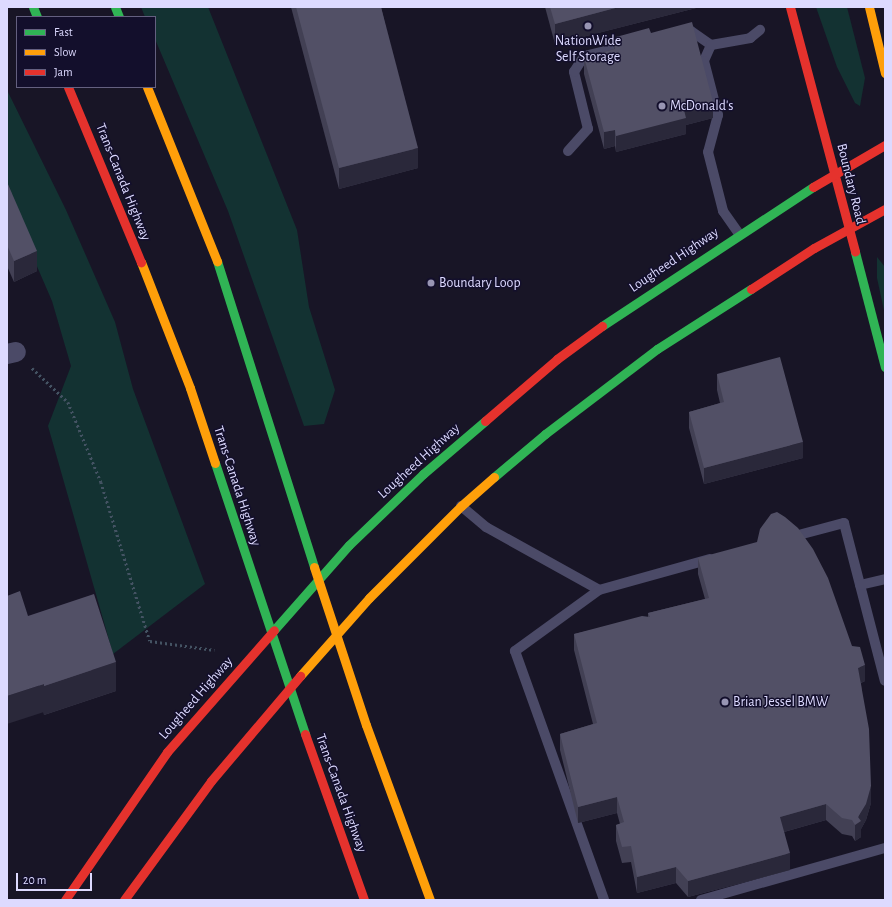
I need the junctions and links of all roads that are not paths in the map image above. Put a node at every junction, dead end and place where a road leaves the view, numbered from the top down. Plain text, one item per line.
1 (790, 7) edge
2 (869, 7) edge
3 (760, 30) dead end
4 (668, 36) edge
5 (638, 44) edge
6 (711, 46) junction
7 (885, 73) edge
8 (68, 88) edge
9 (147, 88) edge
10 (885, 145) edge
11 (568, 151) dead end
12 (835, 175) junction
13 (885, 209) edge
14 (848, 229) junction
15 (739, 234) junction
16 (885, 367) edge
17 (461, 506) junction
18 (790, 537) edge
19 (722, 556) edge
20 (885, 579) edge
21 (860, 585) junction
22 (599, 590) junction
23 (885, 680) edge
24 (885, 848) edge
25 (65, 900) edge
26 (124, 900) edge
27 (364, 900) edge
28 (430, 900) edge
29 (604, 900) edge
30 (702, 900) edge

1 - 12 main road, Boundary Road
2 - 7 main road
3 - 6 lane
4 - 6 lane
5 - 11 lane
6 - 15 lane
8 - 27 main road, Trans-Canada Highway
9 - 28 main road
10 - 12 main road, Lougheed Highway
12 - 14 main road, Boundary Road
12 - 15 main road, Lougheed Highway
13 - 14 main road
14 - 16 main road, Boundary Road
14 - 17 main road
15 - 25 main road, Lougheed Highway
17 - 22 lane
17 - 26 main road
18 - 21 lane
19 - 22 lane
20 - 21 lane
21 - 23 lane
22 - 29 lane
24 - 30 lane

